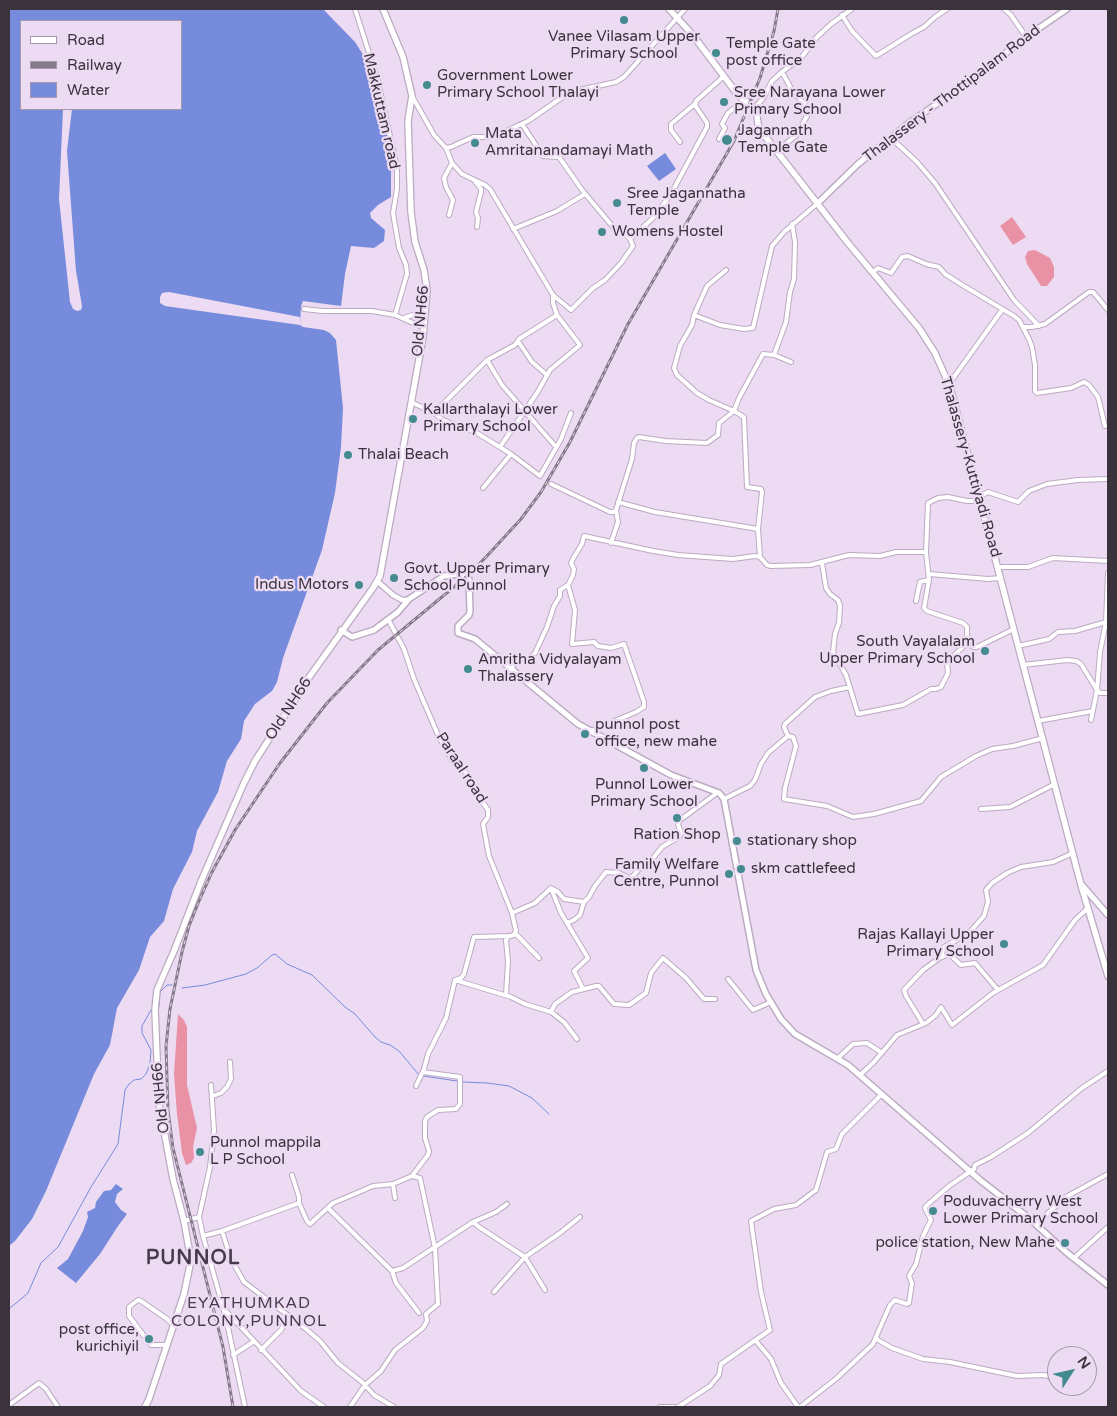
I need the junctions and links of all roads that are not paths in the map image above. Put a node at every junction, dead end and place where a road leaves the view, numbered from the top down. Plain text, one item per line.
1 (355, 9) edge
2 (383, 9) edge
3 (670, 9) edge
4 (685, 9) edge
5 (852, 9) edge
6 (947, 9) edge
7 (1004, 9) edge
8 (1067, 9) edge
9 (842, 15) junction
10 (677, 18) junction
11 (1026, 38) junction
12 (782, 72) junction
13 (723, 77) junction
14 (412, 96) junction
15 (744, 100) junction
16 (696, 103) junction
17 (755, 108) junction
18 (522, 124) junction
19 (890, 138) junction
20 (719, 139) dead end
21 (680, 142) dead end
22 (446, 148) junction
23 (776, 151) junction
24 (452, 163) junction
25 (474, 180) junction
26 (585, 194) junction
27 (818, 203) junction
28 (449, 215) dead end
29 (792, 224) junction
30 (477, 228) dead end
31 (513, 229) junction
32 (630, 239) junction
33 (726, 270) dead end
34 (873, 272) junction
35 (553, 295) junction
36 (304, 309) dead end
37 (1002, 310) junction
38 (1108, 310) edge
39 (424, 312) junction
40 (395, 315) junction
41 (557, 315) junction
42 (694, 316) junction
43 (404, 318) junction
44 (422, 326) junction
45 (1039, 326) junction
46 (1023, 327) junction
47 (518, 341) junction
48 (774, 354) junction
49 (487, 360) junction
50 (791, 362) dead end
51 (547, 375) junction
52 (948, 384) junction
53 (410, 401) junction
54 (523, 411) junction
55 (734, 411) junction
56 (434, 413) junction
57 (570, 413) dead end
58 (1106, 426) dead end
59 (500, 447) junction
60 (556, 447) junction
61 (511, 454) junction
62 (1108, 480) edge
63 (551, 484) dead end
64 (484, 488) dead end
65 (980, 499) junction
66 (618, 502) junction
67 (616, 510) junction
68 (758, 529) junction
69 (611, 543) junction
70 (926, 552) junction
71 (760, 558) junction
72 (1108, 561) edge
73 (822, 563) junction
74 (998, 567) junction
75 (1108, 573) edge
76 (929, 574) junction
77 (1000, 578) junction
78 (929, 580) junction
79 (377, 581) junction
80 (568, 585) junction
81 (408, 600) junction
82 (916, 601) dead end
83 (388, 619) junction
84 (1106, 622) junction
85 (1014, 629) junction
86 (341, 630) junction
87 (966, 643) junction
88 (1018, 646) junction
89 (1023, 664) junction
90 (512, 670) junction
91 (850, 687) junction
92 (1098, 690) junction
93 (1108, 693) edge
94 (1093, 711) junction
95 (1091, 720) dead end
96 (1038, 721) junction
97 (591, 731) junction
98 (788, 736) junction
99 (1043, 738) junction
100 (1055, 784) junction
101 (717, 793) junction
102 (724, 799) junction
103 (981, 809) dead end
104 (1073, 853) junction
105 (1082, 884) junction
106 (551, 888) junction
107 (584, 902) junction
108 (1088, 908) junction
109 (512, 913) junction
110 (1108, 915) edge
111 (567, 923) junction
112 (515, 933) junction
113 (510, 936) junction
114 (539, 958) dead end
115 (940, 958) junction
116 (1108, 976) edge
117 (728, 979) dead end
118 (455, 980) junction
119 (583, 989) junction
120 (998, 990) junction
121 (506, 995) junction
122 (715, 999) dead end
123 (771, 1002) junction
124 (551, 1012) junction
125 (923, 1024) junction
126 (577, 1039) dead end
127 (882, 1054) junction
128 (838, 1058) junction
129 (230, 1062) dead end
130 (1108, 1071) edge
131 (421, 1074) junction
132 (860, 1075) junction
133 (211, 1085) dead end
134 (416, 1086) dead end
135 (882, 1094) junction
136 (212, 1096) junction
137 (971, 1171) junction
138 (292, 1174) dead end
139 (1108, 1174) edge
140 (412, 1176) junction
141 (393, 1184) junction
142 (396, 1198) dead end
143 (299, 1202) junction
144 (507, 1204) dead end
145 (328, 1208) junction
146 (199, 1217) junction
147 (580, 1217) dead end
148 (184, 1221) junction
149 (473, 1222) junction
150 (1036, 1224) junction
151 (1108, 1227) edge
152 (222, 1231) junction
153 (202, 1236) junction
154 (434, 1248) junction
155 (525, 1257) junction
156 (1074, 1258) junction
157 (392, 1271) junction
158 (1108, 1285) edge
159 (545, 1290) dead end
160 (494, 1292) dead end
161 (223, 1309) junction
162 (419, 1313) dead end
163 (289, 1316) junction
164 (174, 1326) junction
165 (876, 1337) junction
166 (756, 1341) junction
167 (253, 1342) junction
168 (168, 1345) junction
169 (261, 1350) junction
170 (233, 1356) junction
171 (1047, 1376) edge
172 (365, 1385) junction
173 (9, 1405) edge
174 (58, 1407) edge
175 (145, 1407) edge
176 (245, 1407) edge
177 (324, 1407) edge
178 (350, 1407) edge
179 (394, 1407) edge
180 (660, 1407) edge
181 (674, 1407) edge
182 (678, 1407) edge
183 (799, 1407) edge

1 - 40 street, Makkuttam road
2 - 14 main road, Old NH66
3 - 10 main road
4 - 10 street
5 - 9 street
6 - 9 street
7 - 11 street
8 - 11 main road, Thalassery - Thottipalam Road
9 - 12 street
10 - 13 main road
10 - 18 street
11 - 19 main road, Thalassery - Thottipalam Road
12 - 17 street
12 - 23 street
13 - 15 main road
13 - 16 street
14 - 22 street
14 - 39 main road, Old NH66
15 - 17 main road
15 - 20 street
16 - 21 street
16 - 32 street
17 - 23 main road, Thalassery-Kuttiyadi Road
18 - 22 street
18 - 26 street
19 - 27 main road, Thalassery - Thottipalam Road
19 - 45 street
22 - 24 street
23 - 27 main road, Thalassery-Kuttiyadi Road
24 - 25 street
24 - 28 street
25 - 30 street
25 - 31 street
26 - 31 street
26 - 32 street
27 - 29 street
27 - 34 main road, Thalassery-Kuttiyadi Road
29 - 42 street
29 - 48 street
31 - 35 street
32 - 35 street
33 - 42 street
34 - 37 street
34 - 52 main road, Thalassery-Kuttiyadi Road
35 - 41 street
36 - 40 street
37 - 46 street
37 - 52 street
38 - 45 street
39 - 43 street
39 - 44 main road, Old NH66
40 - 43 street
41 - 47 street
41 - 51 street
42 - 55 street
43 - 44 street
44 - 53 main road, Old NH66
45 - 46 street
46 - 58 street
47 - 49 street
47 - 51 street
48 - 50 street
48 - 55 street
49 - 54 street
49 - 56 street
51 - 54 street
52 - 65 main road, Thalassery-Kuttiyadi Road
53 - 56 street
53 - 79 main road, Old NH66
54 - 59 street
54 - 60 street
55 - 66 street
55 - 68 street
56 - 59 street
57 - 60 street
59 - 61 street
60 - 61 street
61 - 64 street
62 - 65 street
63 - 67 street
65 - 70 street
65 - 74 main road, Thalassery-Kuttiyadi Road
66 - 67 street
66 - 68 street
67 - 69 street
68 - 71 street
69 - 71 street
69 - 80 street
70 - 73 street
70 - 76 street
71 - 73 street
72 - 74 street
73 - 91 street
74 - 77 main road, Thalassery-Kuttiyadi Road
75 - 84 street
76 - 77 street
76 - 78 street
77 - 85 main road, Thalassery-Kuttiyadi Road
78 - 82 street
78 - 87 street
79 - 81 street
79 - 86 main road, Old NH66
80 - 90 street
80 - 97 street
81 - 83 main road
81 - 90 main road
83 - 86 main road
83 - 109 street, Paraal road
84 - 88 street
84 - 92 street
85 - 87 street
85 - 88 main road, Thalassery-Kuttiyadi Road
86 - 148 main road, Old NH66
87 - 91 street
88 - 89 main road, Thalassery-Kuttiyadi Road
89 - 92 street
89 - 96 main road, Thalassery-Kuttiyadi Road
90 - 97 main road
91 - 98 street
92 - 93 street
92 - 94 street
94 - 95 street
94 - 96 street
96 - 99 main road, Thalassery-Kuttiyadi Road
97 - 101 main road
98 - 99 street
98 - 102 street
99 - 100 main road, Thalassery-Kuttiyadi Road
100 - 103 street
100 - 104 main road, Thalassery-Kuttiyadi Road
101 - 102 main road
101 - 107 street
102 - 123 main road
104 - 105 main road, Thalassery-Kuttiyadi Road
104 - 115 street
105 - 108 main road, Thalassery-Kuttiyadi Road
105 - 110 main road
106 - 107 street
106 - 109 street
106 - 111 street
107 - 111 street
108 - 116 main road, Thalassery-Kuttiyadi Road
108 - 120 street
109 - 112 street
111 - 119 street
112 - 113 street
112 - 114 street
113 - 118 street
113 - 121 street
115 - 120 street
115 - 125 street
117 - 123 street
118 - 121 street
118 - 131 street
119 - 122 street
119 - 124 street
120 - 125 street
121 - 124 street
123 - 128 main road
124 - 126 street
125 - 127 street
127 - 128 street
127 - 132 street
128 - 132 main road
129 - 136 street
130 - 137 street
131 - 134 street
131 - 140 street
132 - 135 main road
133 - 136 street
135 - 137 main road
135 - 166 street
136 - 146 street
137 - 150 main road
137 - 165 street
138 - 143 street
139 - 150 street
140 - 141 street
140 - 154 street
141 - 142 street
141 - 145 street
143 - 145 street
143 - 152 street
144 - 149 street
145 - 157 street
146 - 148 street
146 - 153 street
147 - 155 street
148 - 164 main road, Old NH66
149 - 154 street
149 - 155 street
150 - 156 main road
151 - 156 street
152 - 153 street
152 - 163 street
153 - 161 street
154 - 157 street
154 - 172 street
155 - 159 street
155 - 160 street
156 - 158 main road
157 - 162 street
161 - 167 street
161 - 170 street
163 - 169 street
163 - 172 street
164 - 168 main road, Old NH66
164 - 168 street
165 - 171 street
165 - 183 street
166 - 182 street
166 - 183 street
167 - 169 street
167 - 170 street
168 - 175 main road, Old NH66
169 - 177 street
170 - 176 street
172 - 178 street
172 - 179 street
173 - 174 street
180 - 181 street

